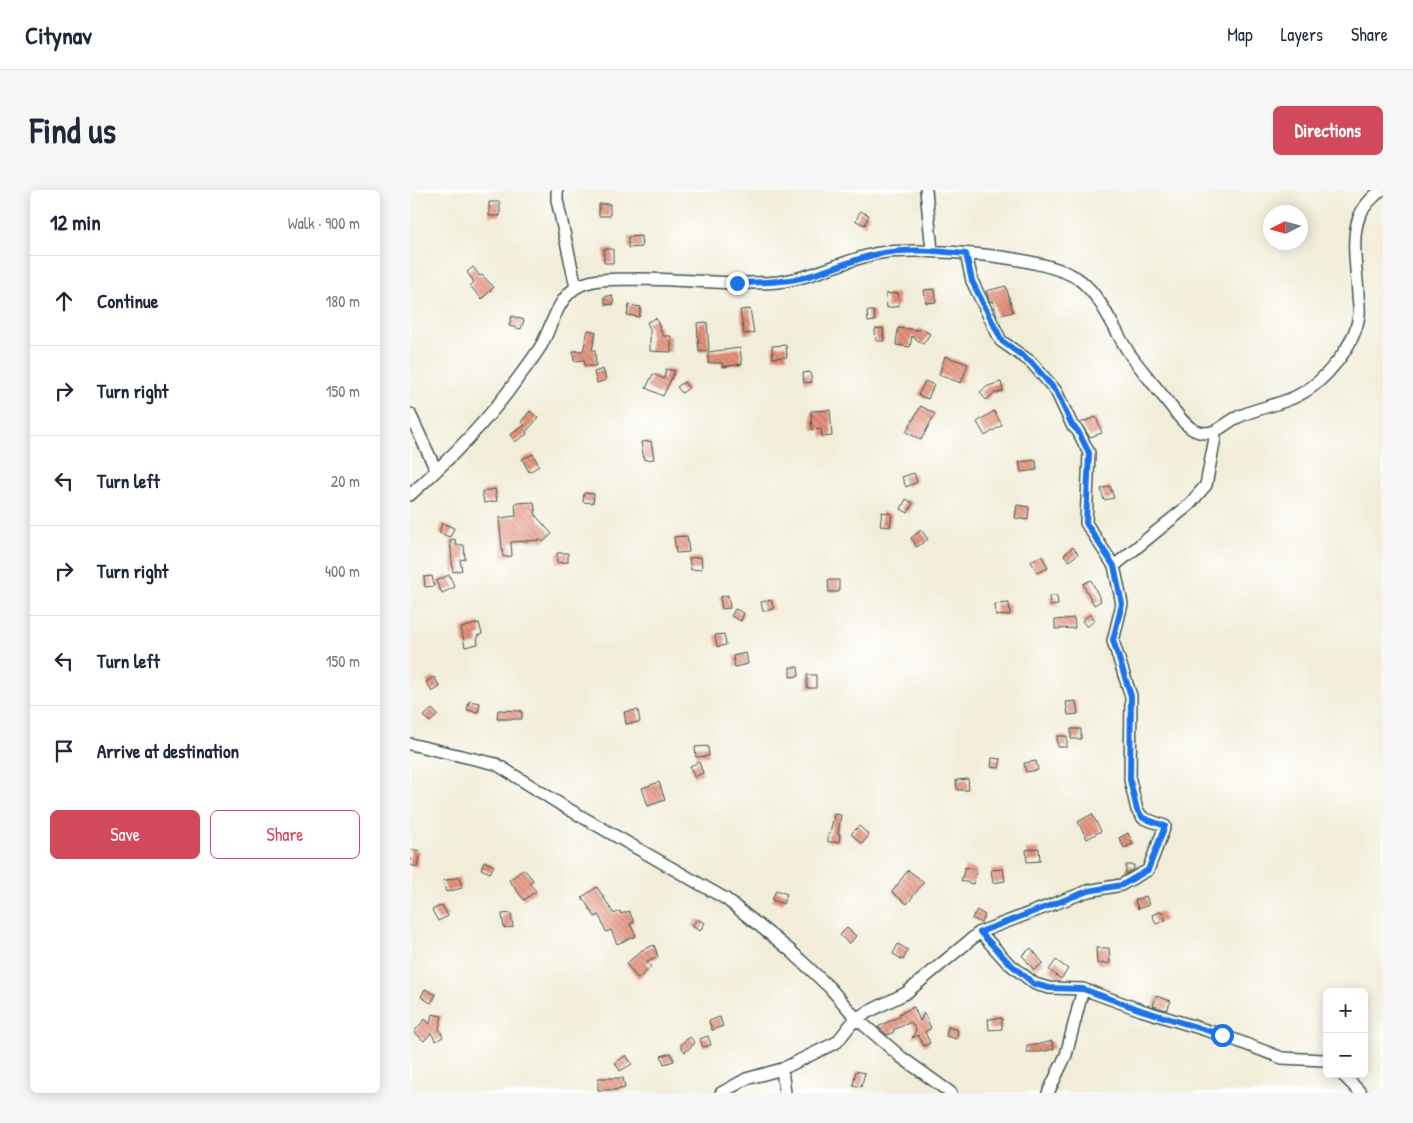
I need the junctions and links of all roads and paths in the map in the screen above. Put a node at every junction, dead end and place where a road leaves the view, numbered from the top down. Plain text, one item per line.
1 (557, 190) edge
2 (926, 190) edge
3 (1381, 190) edge
4 (932, 251) junction
5 (966, 254) junction
6 (576, 287) junction
7 (410, 414) edge
8 (1215, 438) dead end
9 (436, 470) junction
10 (410, 495) edge
11 (1114, 566) junction
12 (410, 744) edge
13 (980, 932) junction
14 (1083, 989) junction
15 (856, 1018) junction
16 (1323, 1060) edge
17 (782, 1069) junction
18 (1346, 1078) edge
19 (721, 1093) edge
20 (785, 1093) edge
21 (951, 1093) edge
22 (1048, 1093) edge
23 (1361, 1093) edge

1 - 6 street
2 - 4 street
3 - 5 street
4 - 5 street
4 - 6 street
5 - 11 street
6 - 9 street
7 - 9 street
8 - 11 street
9 - 10 street
11 - 13 street
12 - 15 street
13 - 14 street
13 - 15 street
14 - 16 street
14 - 22 street
15 - 17 street
15 - 21 street
17 - 19 street
17 - 20 street
18 - 23 street

